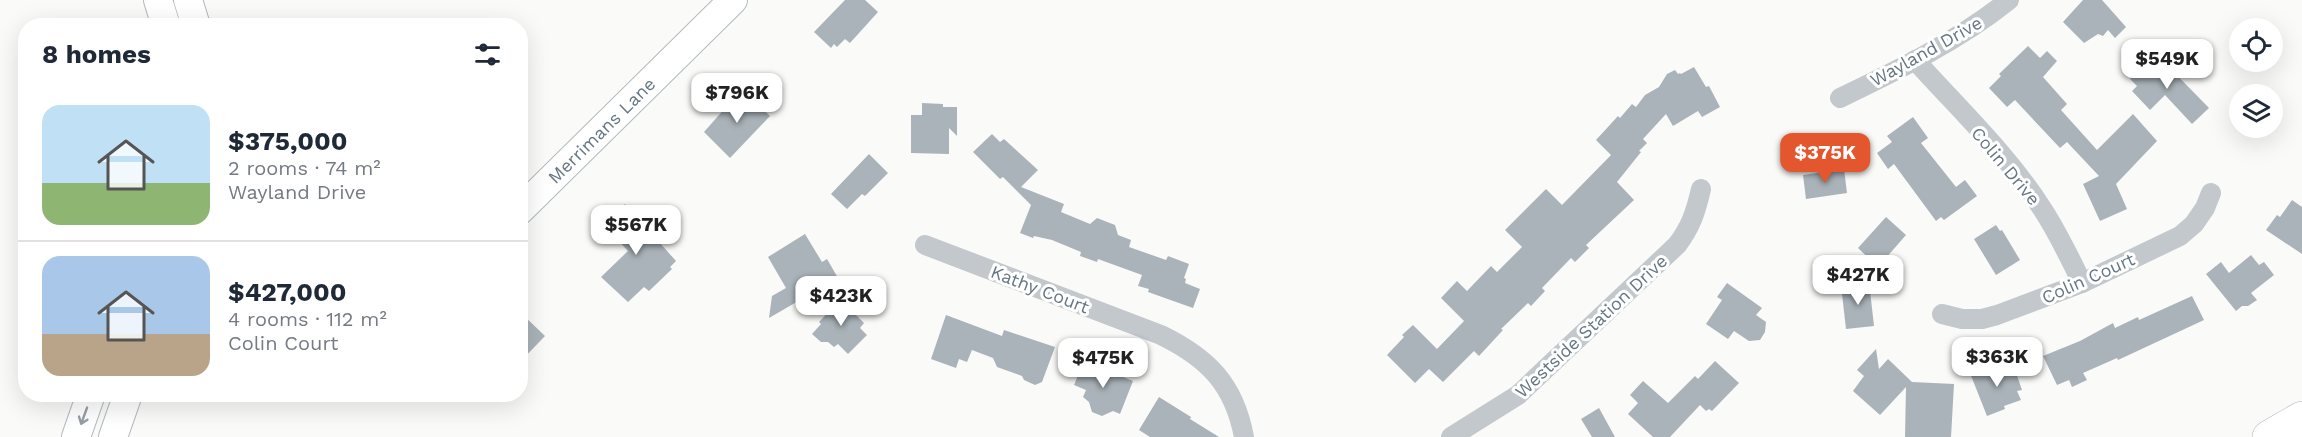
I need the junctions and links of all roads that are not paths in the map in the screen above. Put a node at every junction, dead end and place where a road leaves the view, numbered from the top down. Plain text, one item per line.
1 (158, 0) edge
2 (188, 0) edge
3 (733, 0) edge
4 (2009, 0) edge
5 (164, 18) edge
6 (194, 18) edge
7 (1915, 60) junction
8 (1840, 98) dead end
9 (1701, 189) dead end
10 (2211, 193) dead end
11 (528, 202) edge
12 (924, 245) dead end
13 (2082, 283) junction
14 (1942, 314) dead end
15 (88, 402) edge
16 (125, 402) edge
17 (2302, 418) edge
18 (76, 437) edge
19 (113, 437) edge
20 (1244, 437) edge
21 (1451, 437) edge
22 (2269, 437) edge

1 - 5 main road
2 - 6 main road
3 - 11 main road, Merrimans Lane
4 - 7 street, Wayland Drive
7 - 8 street, Wayland Drive
7 - 13 street, Colin Drive
9 - 21 street, Westside Station Drive
10 - 13 street, Colin Court
12 - 20 street, Kathy Court
13 - 14 street, Colin Court
15 -> 18 main road
16 - 19 main road
17 - 22 highway

